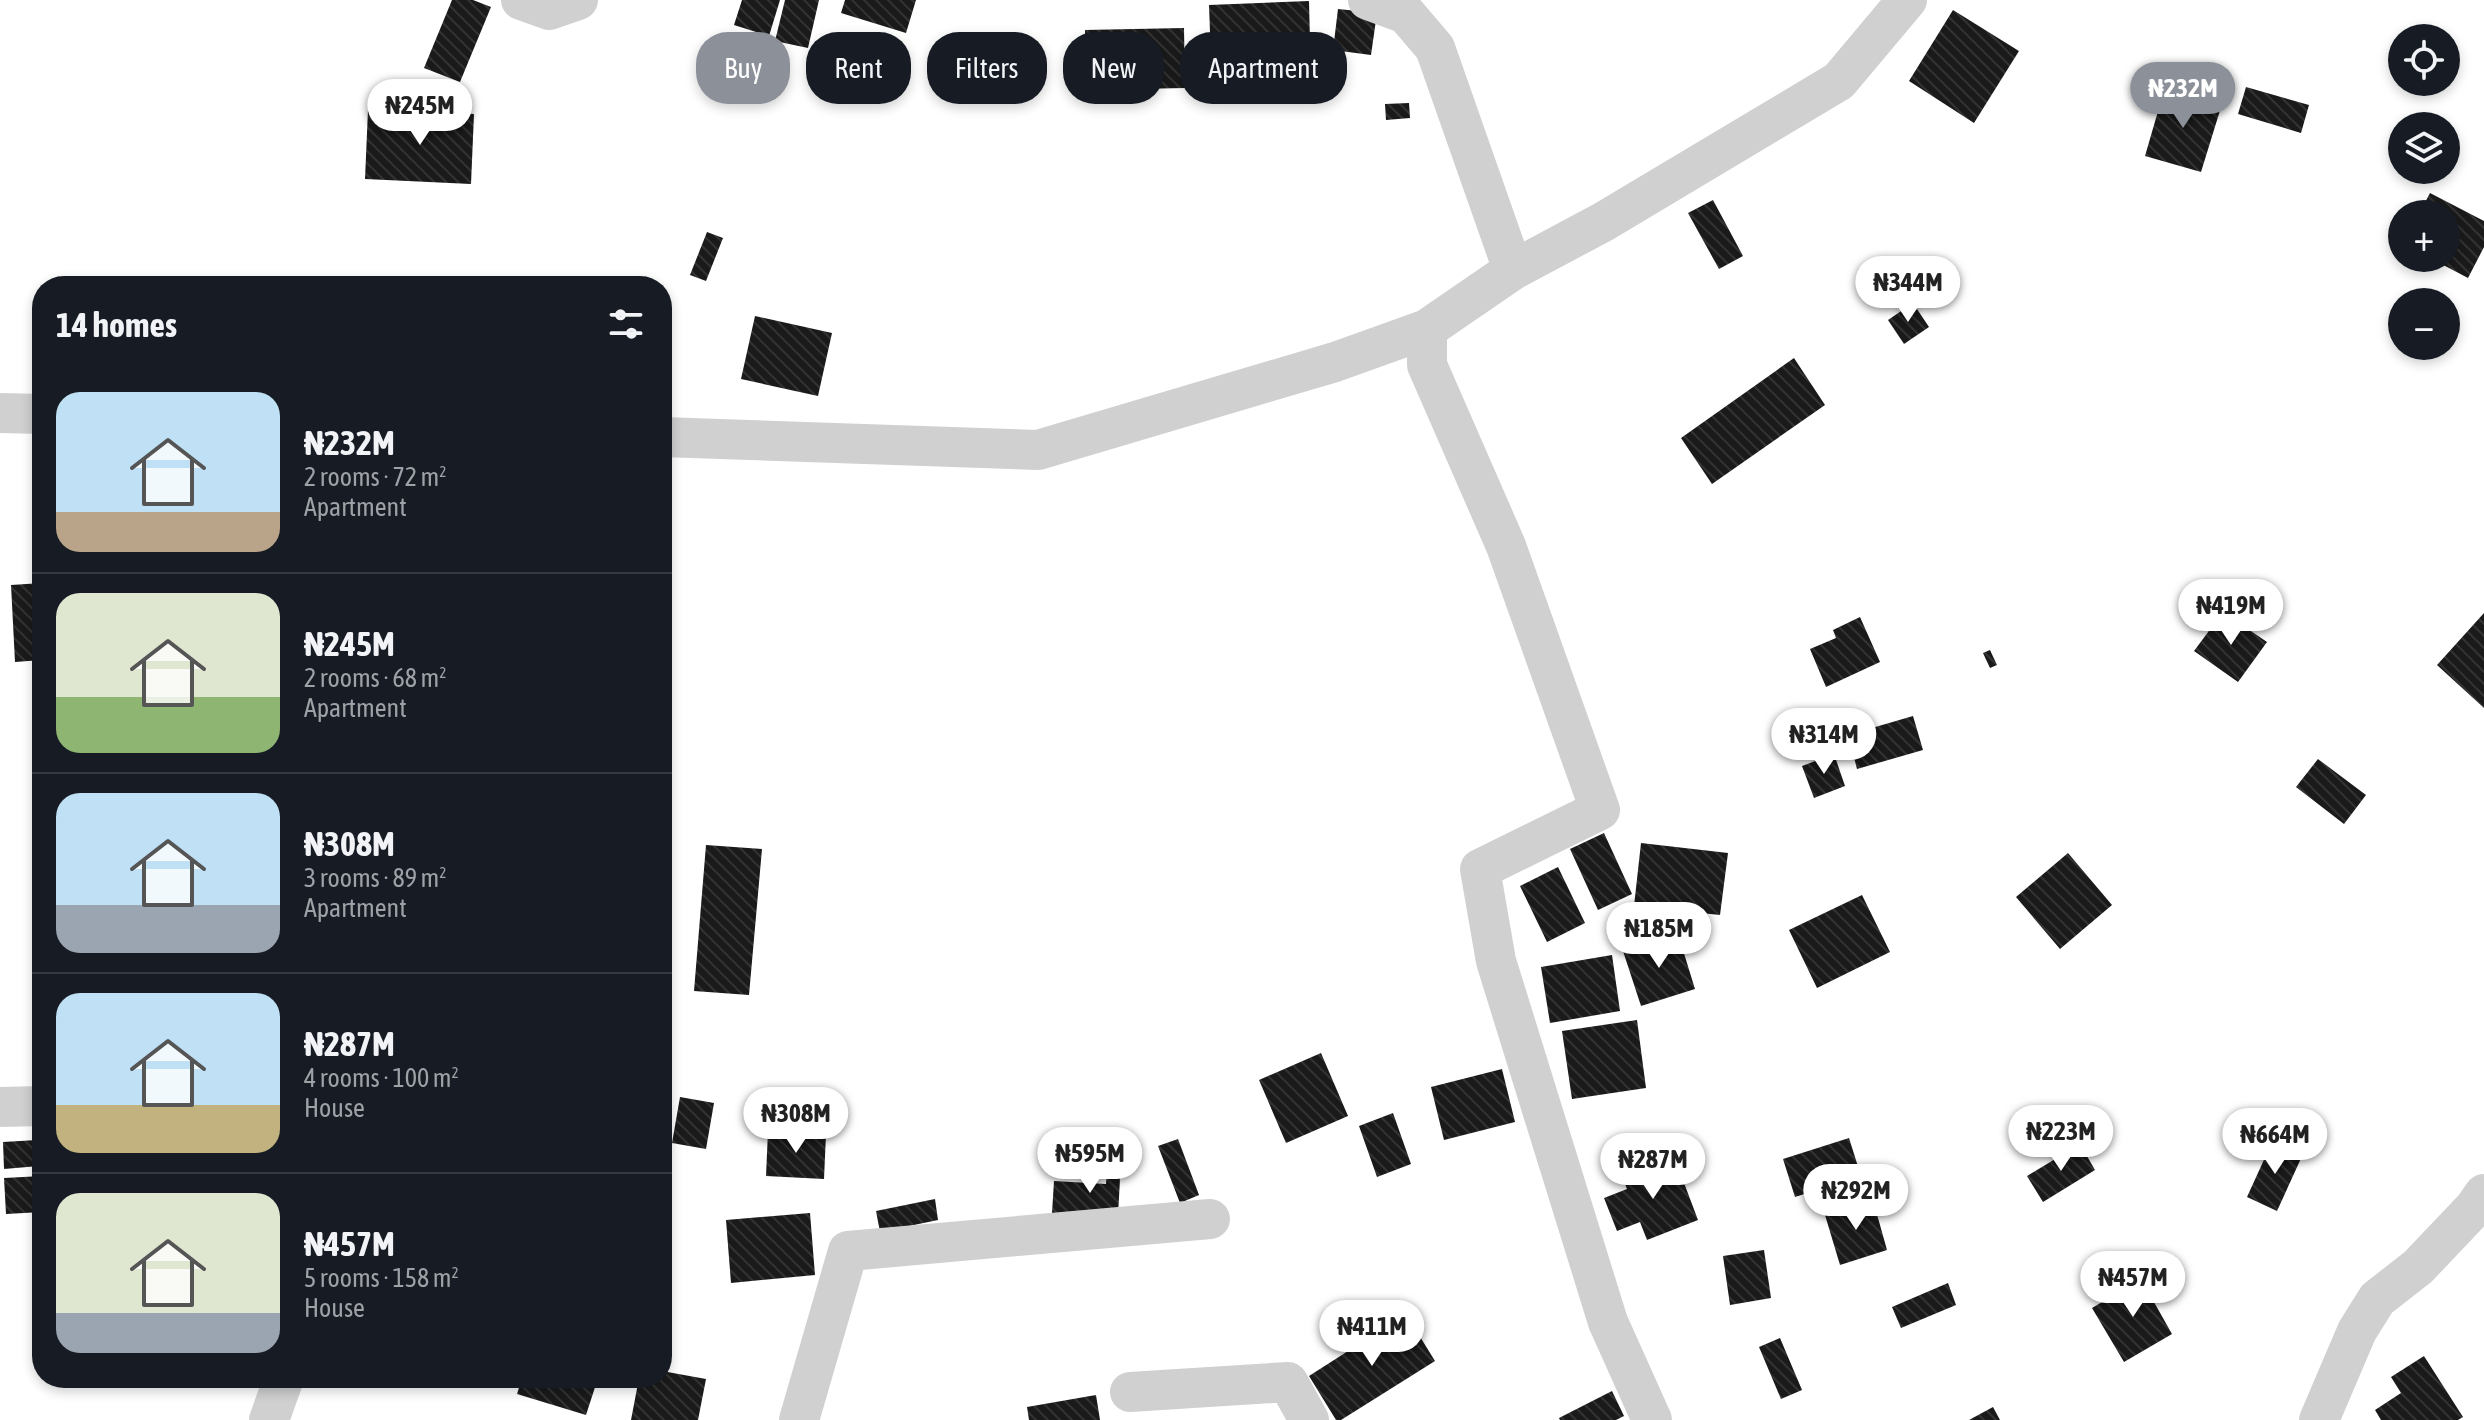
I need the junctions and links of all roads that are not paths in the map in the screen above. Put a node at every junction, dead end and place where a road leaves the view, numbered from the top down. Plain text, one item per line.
1 (521, 0) edge
2 (578, 0) edge
3 (1368, 0) edge
4 (1907, 0) edge
5 (1513, 270) junction
6 (1427, 329) junction
7 (0, 413) edge
8 (32, 414) edge
9 (672, 437) edge
10 (32, 1106) edge
11 (0, 1107) edge
12 (2484, 1194) edge
13 (1210, 1219) dead end
14 (281, 1388) edge
15 (1130, 1392) dead end
16 (271, 1420) edge
17 (799, 1420) edge
18 (1309, 1420) edge
19 (1652, 1420) edge
20 (2319, 1420) edge

1 - 2 street
3 - 5 street
4 - 5 street
5 - 6 street
6 - 9 street
6 - 19 street
7 - 8 street
10 - 11 street
12 - 20 street
13 - 17 street
14 - 16 street
15 - 18 street

